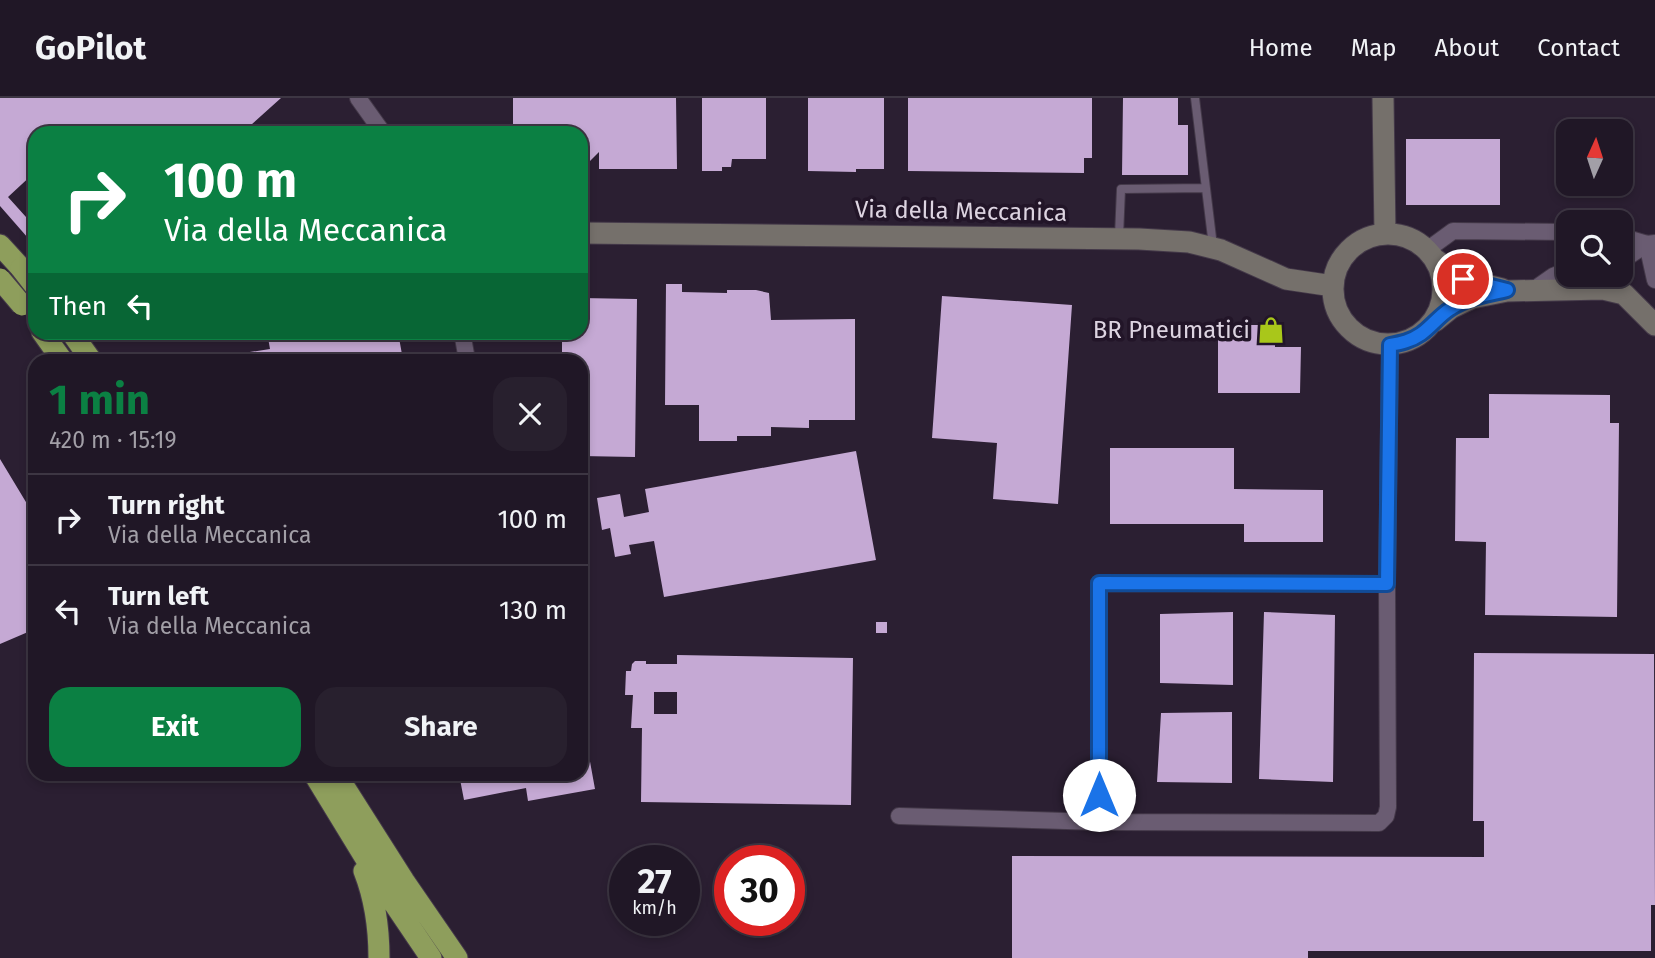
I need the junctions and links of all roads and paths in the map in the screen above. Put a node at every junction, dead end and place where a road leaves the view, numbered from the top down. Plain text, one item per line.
1 (358, 98) edge
2 (1195, 98) edge
3 (1383, 98) edge
4 (378, 126) edge
5 (1205, 188) junction
6 (1556, 232) edge
7 (588, 233) edge
8 (1385, 234) junction
9 (1119, 239) junction
10 (1633, 239) edge
11 (1651, 243) edge
12 (0, 245) edge
13 (1214, 248) junction
14 (1633, 254) edge
15 (1432, 255) junction
16 (1556, 274) edge
17 (28, 277) edge
18 (28, 279) edge
19 (1655, 280) edge
20 (0, 281) edge
21 (1333, 286) junction
22 (1507, 290) junction
23 (1533, 290) junction
24 (28, 313) edge
25 (1434, 321) junction
26 (1655, 325) edge
27 (1390, 345) junction
28 (1387, 584) junction
29 (318, 781) edge
30 (340, 781) edge
31 (899, 816) dead end
32 (343, 821) junction
33 (1099, 822) junction
34 (404, 881) junction
35 (379, 958) edge
36 (431, 958) edge
37 (457, 958) edge
38 (466, 958) edge

1 - 4 street
2 - 5 lane
3 - 8 street
5 - 9 lane
5 - 13 lane
6 - 15 street
7 - 9 street, Via della Meccanica
8 - 15 street
8 - 21 street
9 - 13 street, Via della Meccanica
10 - 11 street
11 - 14 street
11 - 19 street
12 - 17 highway
13 - 21 street, Via della Meccanica
15 - 22 street
15 - 25 street
16 - 23 street
18 - 20 street
20 - 24 highway, bridge
21 - 27 street
22 - 23 street
22 - 25 street
23 - 26 street
25 - 27 street
27 - 28 street
28 - 33 street
28 - 33 street
29 - 32 highway
30 - 34 highway
31 - 33 street
32 - 35 highway
32 - 36 highway
34 - 37 highway
34 - 38 highway

